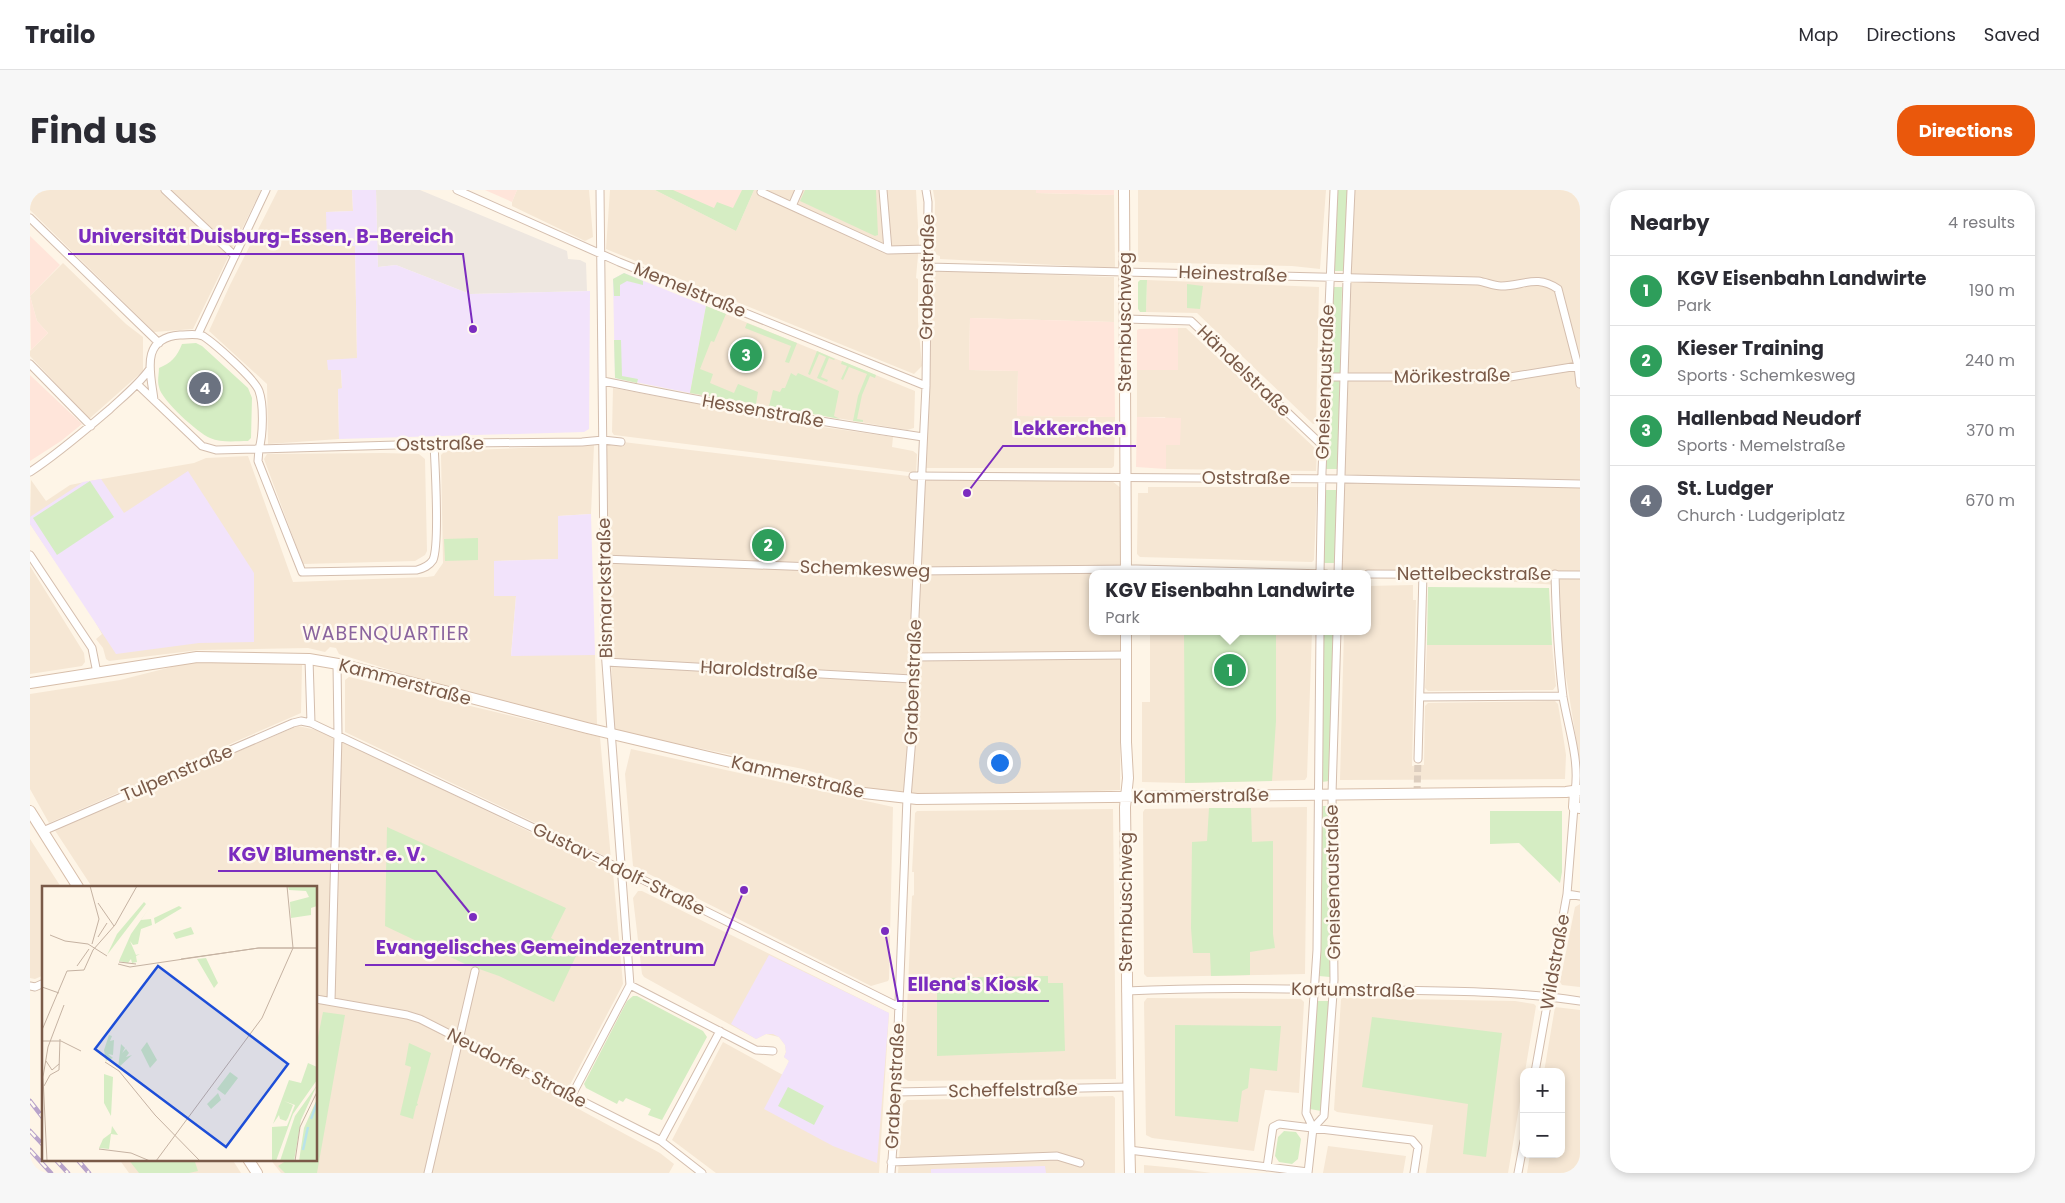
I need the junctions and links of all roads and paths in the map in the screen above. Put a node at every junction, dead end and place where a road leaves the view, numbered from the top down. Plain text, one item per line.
1 (165, 190) edge
2 (266, 190) edge
3 (456, 190) edge
4 (600, 190) edge
5 (799, 190) edge
6 (883, 190) edge
7 (926, 190) edge
8 (1124, 190) edge
9 (1334, 190) edge
10 (1351, 190) edge
11 (761, 192) dead end
12 (792, 206) junction
13 (30, 218) edge
14 (928, 249) junction
15 (888, 250) junction
16 (601, 254) junction
17 (236, 256) junction
18 (928, 267) junction
19 (1125, 271) junction
20 (1330, 278) junction
21 (1346, 278) junction
22 (1126, 319) junction
23 (198, 334) junction
24 (159, 343) junction
25 (30, 364) edge
26 (1578, 366) junction
27 (149, 370) junction
28 (1326, 377) junction
29 (1344, 377) junction
30 (603, 381) junction
31 (137, 384) junction
32 (1580, 384) edge
33 (926, 386) junction
34 (154, 400) junction
35 (91, 426) junction
36 (924, 437) junction
37 (603, 440) junction
38 (621, 442) dead end
39 (434, 444) junction
40 (1323, 446) junction
41 (259, 449) junction
42 (30, 472) edge
43 (913, 476) dead end
44 (922, 477) junction
45 (1126, 477) junction
46 (1322, 479) junction
47 (1341, 479) junction
48 (1580, 484) edge
49 (30, 555) edge
50 (603, 559) junction
51 (1126, 570) edge
52 (1320, 570) edge
53 (1338, 570) edge
54 (917, 571) junction
55 (1089, 571) edge
56 (1423, 573) junction
57 (1371, 574) edge
58 (1555, 574) junction
59 (1580, 575) edge
60 (1126, 635) edge
61 (1320, 635) edge
62 (1336, 635) edge
63 (1126, 655) junction
64 (914, 657) junction
65 (308, 659) junction
66 (606, 662) junction
67 (337, 664) junction
68 (97, 673) junction
69 (912, 678) junction
70 (30, 683) edge
71 (1563, 696) junction
72 (1420, 697) junction
73 (311, 723) junction
74 (611, 734) junction
75 (338, 735) junction
76 (1418, 759) tunnel mouth
77 (1578, 791) edge
78 (1319, 794) junction
79 (1332, 794) junction
80 (1127, 796) junction
81 (907, 798) junction
82 (1577, 807) edge
83 (30, 811) edge
84 (43, 831) junction
85 (621, 869) junction
86 (77, 886) edge
87 (1567, 894) junction
88 (1580, 896) edge
89 (475, 971) dead end
90 (42, 984) edge
91 (630, 985) junction
92 (30, 986) edge
93 (1314, 988) junction
94 (1334, 989) junction
95 (1126, 991) junction
96 (1549, 996) junction
97 (318, 999) edge
98 (331, 1001) junction
99 (1580, 1001) edge
100 (899, 1007) junction
101 (720, 1031) junction
102 (460, 1039) junction
103 (773, 1051) dead end
104 (1536, 1068) edge
105 (1128, 1087) junction
106 (897, 1092) junction
107 (572, 1095) junction
108 (1313, 1128) junction
109 (661, 1141) junction
110 (1129, 1150) junction
111 (1521, 1158) edge
112 (249, 1160) edge
113 (891, 1162) junction
114 (1080, 1163) dead end
115 (1267, 1167) junction
116 (1308, 1172) edge
117 (257, 1173) edge
118 (428, 1173) edge
119 (702, 1173) edge
120 (891, 1173) edge
121 (1130, 1173) edge
122 (1414, 1173) edge
123 (1518, 1173) edge

1 - 17 street
2 - 17 street
3 - 16 street, Memelstraße
4 - 16 street, Bismarckstraße
5 - 12 street
6 - 15 street
7 - 14 street, Grabenstraße
8 - 19 street, Sternbuschweg
9 - 20 street, Gneisenaustraße
10 - 21 street, Gneisenaustraße
11 - 12 street
12 - 15 street
13 - 24 street
14 - 15 street
14 - 18 street, Grabenstraße
16 - 30 street, Bismarckstraße
16 - 33 street, Memelstraße
17 - 23 street
18 - 19 street, Heinestraße
18 - 33 street, Grabenstraße
19 - 20 street, Heinestraße
19 - 22 street, Sternbuschweg
20 - 21 street, Heinestraße
20 - 28 street, Gneisenaustraße
21 - 26 street, Heinestraße
21 - 29 street, Gneisenaustraße
22 - 40 street, Händelstraße
22 - 45 street, Sternbuschweg
23 - 24 street
23 - 41 street
24 - 27 street
25 - 35 street
26 - 29 street, Mörikestraße
26 - 32 street
27 - 31 street
27 - 34 street
28 - 29 street, Mörikestraße
28 - 40 street, Gneisenaustraße
29 - 47 street, Gneisenaustraße
30 - 36 street, Hessenstraße
30 - 37 street, Bismarckstraße
31 - 34 street
31 - 35 street
33 - 36 street, Grabenstraße
34 - 41 street
35 - 42 street
36 - 44 street, Grabenstraße
37 - 38 street, Oststraße
37 - 39 street, Oststraße
37 - 50 street, Bismarckstraße
39 - 41 street, Oststraße
39 - 41 street
40 - 46 street, Gneisenaustraße
43 - 44 street, Oststraße
44 - 45 street, Oststraße
44 - 54 street, Grabenstraße
45 - 46 street, Oststraße
45 - 51 street, Sternbuschweg
46 - 47 street, Oststraße
46 - 52 street, Gneisenaustraße
47 - 48 street, Oststraße
47 - 53 street, Gneisenaustraße
49 - 68 street
50 - 54 street, Schemkesweg
50 - 66 street, Bismarckstraße
54 - 55 street, Schemkesweg
54 - 64 street, Grabenstraße
56 - 57 street, Nettelbeckstraße
56 - 58 street, Nettelbeckstraße
56 - 72 street
58 - 59 street, Nettelbeckstraße
58 - 71 street
60 - 63 street, Sternbuschweg
61 - 78 street, Gneisenaustraße
62 - 79 street, Gneisenaustraße
63 - 64 street
63 - 80 street, Sternbuschweg
64 - 69 street, Grabenstraße
65 - 67 street, Kammerstraße
65 - 68 street, Kammerstraße
65 - 73 street
66 - 69 street, Haroldstraße
66 - 74 street, Bismarckstraße
67 - 74 street, Kammerstraße
67 - 75 street
68 - 70 street, Kammerstraße
69 - 81 street, Grabenstraße
71 - 72 street
71 - 77 street
72 - 76 street
73 - 75 street, Gustav-Adolf-Straße
73 - 84 street, Tulpenstraße
74 - 81 street, Kammerstraße
74 - 85 street, Bismarckstraße
75 - 85 street, Gustav-Adolf-Straße
75 - 98 street
77 - 79 street, Kammerstraße
77 - 82 street, Wildstraße
78 - 79 street, Kammerstraße
78 - 80 street, Kammerstraße
78 - 93 street, Gneisenaustraße
79 - 94 street, Gneisenaustraße
80 - 81 street, Kammerstraße
80 - 95 street, Sternbuschweg
81 - 100 street, Grabenstraße
82 - 87 street, Wildstraße
83 - 84 street
84 - 86 street
85 - 91 street, Bismarckstraße
85 - 100 street, Gustav-Adolf-Straße
87 - 88 street
87 - 96 street, Wildstraße
89 - 102 street
90 - 92 street
91 - 101 street
91 - 107 street
93 - 94 street, Kortumstraße
93 - 95 street, Kortumstraße
93 - 108 street, Gneisenaustraße
94 - 96 street, Kortumstraße
94 - 108 street, Gneisenaustraße
95 - 105 street, Sternbuschweg
96 - 99 street, Kortumstraße
96 - 104 street, Wildstraße
97 - 98 street, Neudorfer Straße
98 - 102 street, Neudorfer Straße
100 - 106 street, Grabenstraße
101 - 103 street
101 - 109 street
102 - 107 street, Neudorfer Straße
102 - 118 street
105 - 106 street, Scheffelstraße
105 - 110 street, Sternbuschweg
106 - 113 street, Grabenstraße
107 - 109 street, Neudorfer Straße
108 - 115 street
108 - 116 street, Gneisenaustraße
108 - 122 street
109 - 119 street, Neudorfer Straße
110 - 115 street
110 - 121 street, Sternbuschweg
111 - 123 street
112 - 117 street
113 - 114 street
113 - 120 street, Grabenstraße
115 - 116 street

